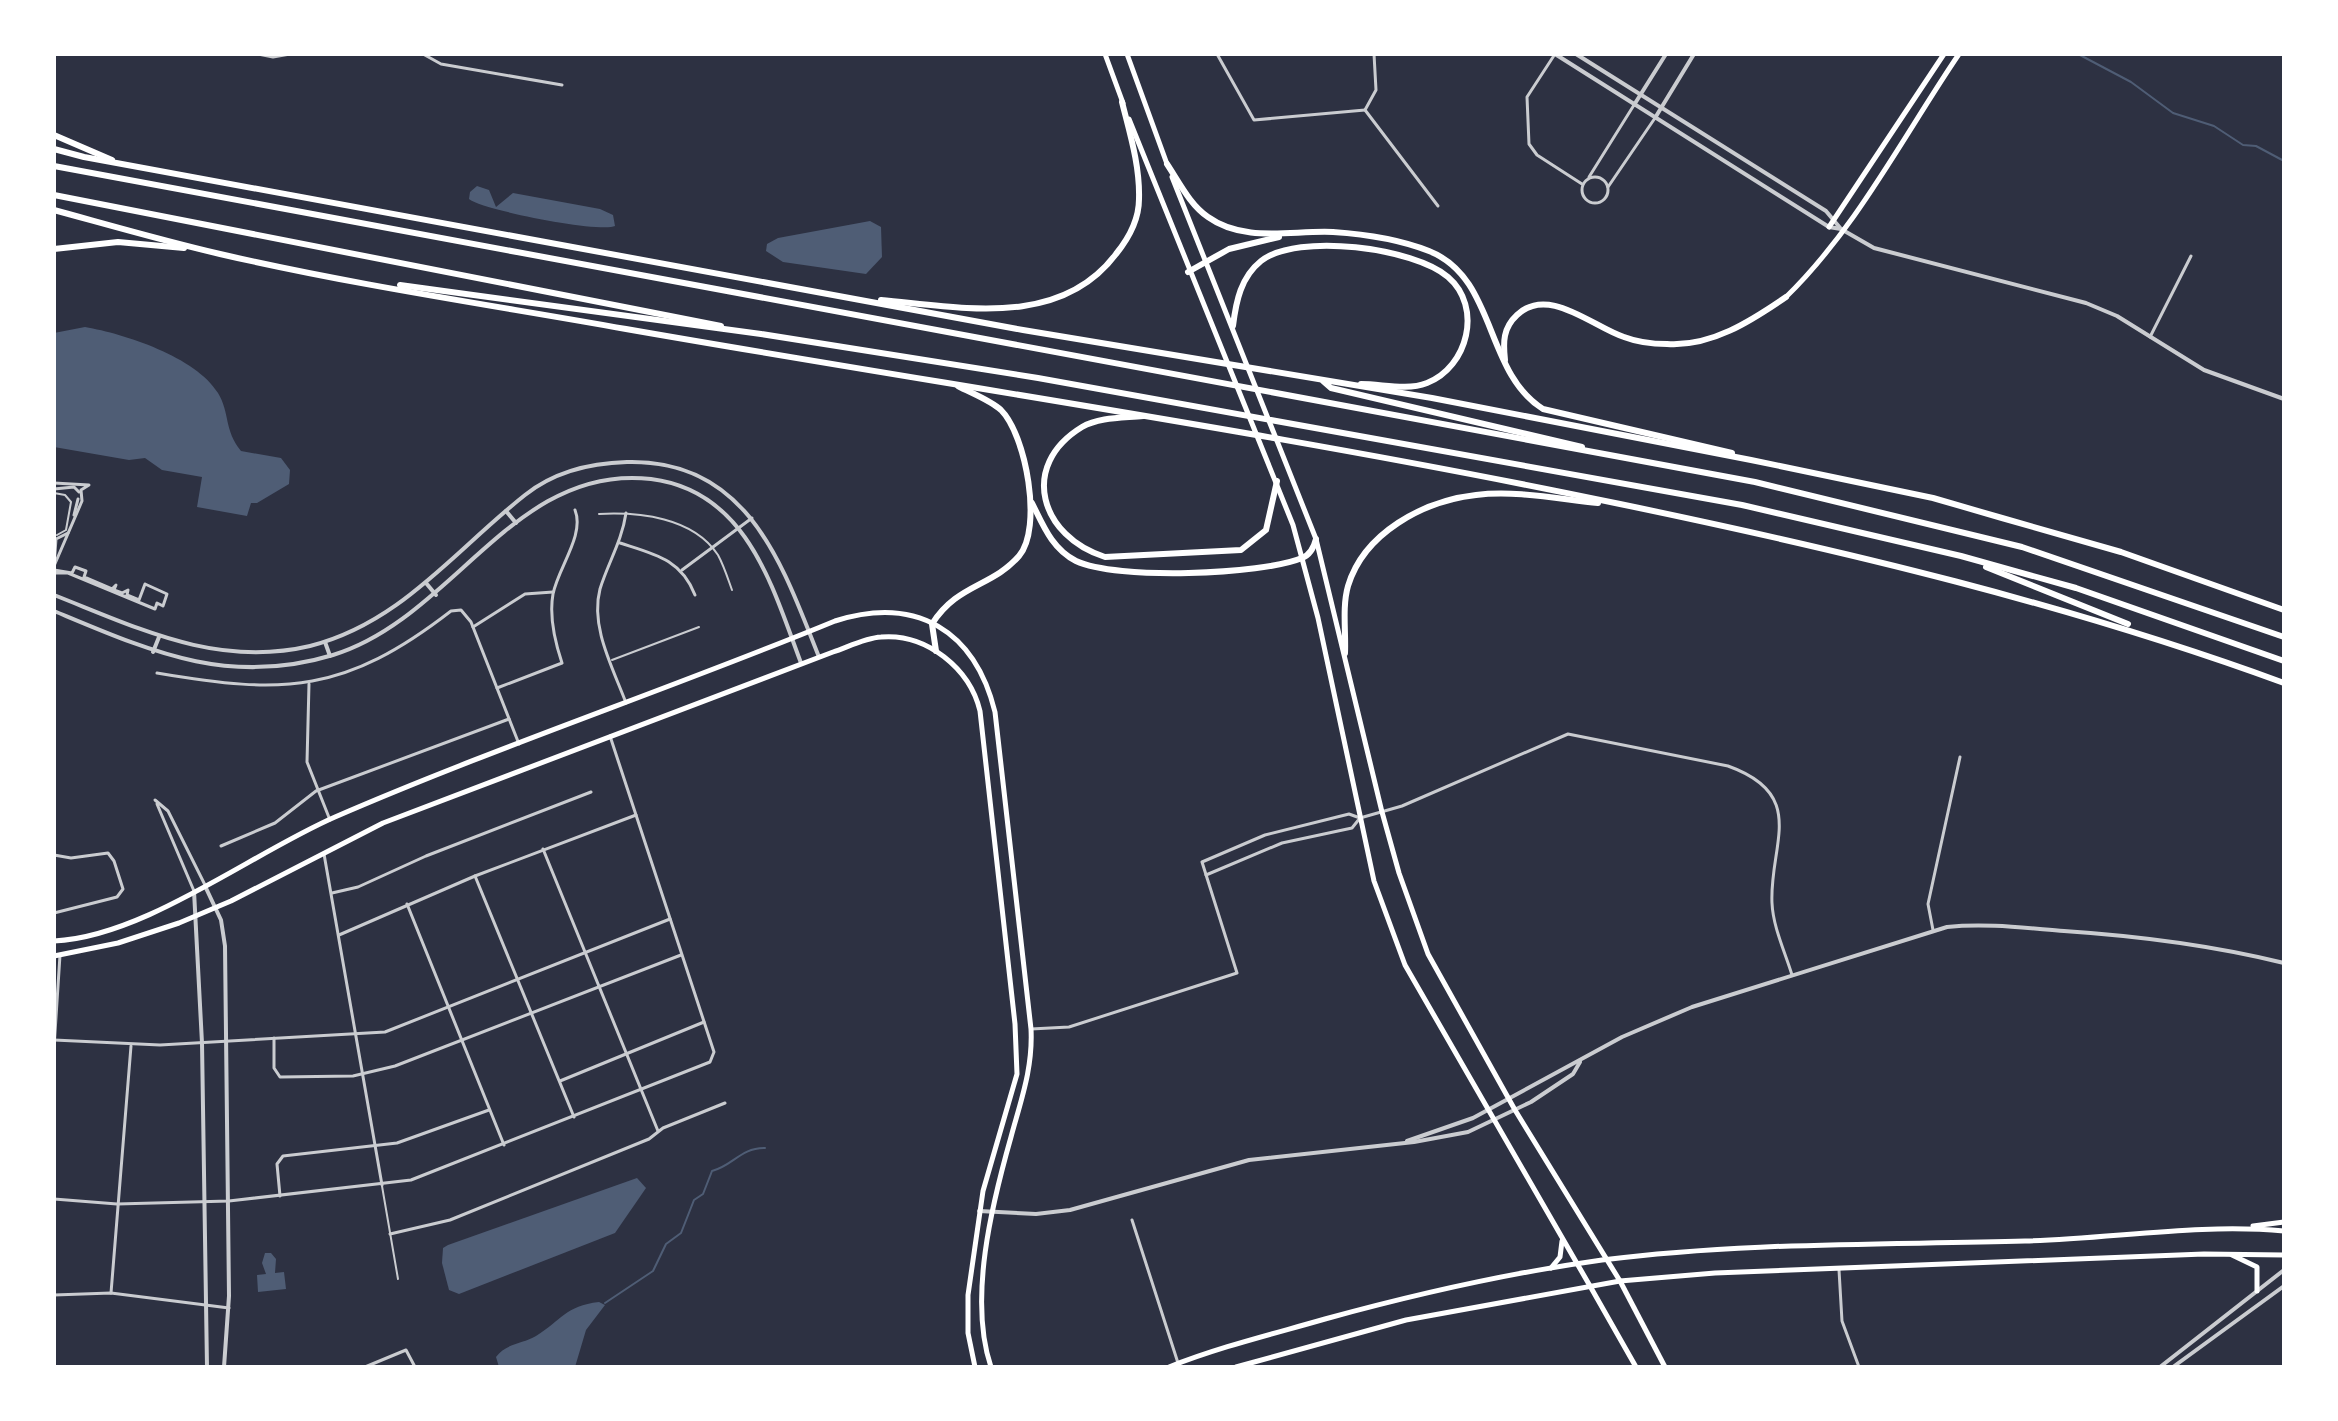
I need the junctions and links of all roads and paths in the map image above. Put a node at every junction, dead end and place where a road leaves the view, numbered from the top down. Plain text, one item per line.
1 (258, 54) edge
2 (290, 54) edge
3 (423, 54) edge
4 (1105, 54) edge
5 (1127, 54) edge
6 (1217, 54) edge
7 (1374, 54) edge
8 (1555, 54) edge
9 (1576, 54) edge
10 (1666, 54) edge
11 (1694, 54) edge
12 (1944, 54) edge
13 (1959, 54) edge
14 (562, 85) dead end
15 (1640, 95) junction
16 (1122, 102) junction
17 (1634, 105) junction
18 (1661, 108) junction
19 (1365, 110) junction
20 (1655, 118) junction
21 (54, 135) edge
22 (54, 149) edge
23 (1167, 164) junction
24 (127, 165) junction
25 (54, 166) edge
26 (1589, 177) junction
27 (1582, 184) junction
28 (1608, 187) junction
29 (54, 195) edge
30 (1438, 206) dead end
31 (54, 210) edge
32 (1834, 218) junction
33 (1829, 227) junction
34 (1841, 229) junction
35 (1286, 235) junction
36 (54, 249) edge
37 (207, 251) junction
38 (2191, 256) dead end
39 (1207, 260) junction
40 (1188, 272) junction
41 (373, 284) junction
42 (845, 296) junction
43 (1786, 297) joint
44 (1233, 326) junction
45 (761, 334) junction
46 (2150, 337) junction
47 (1505, 368) junction
48 (1320, 380) junction
49 (951, 383) junction
50 (1348, 385) junction
51 (2284, 399) edge
52 (1153, 415) junction
53 (1632, 460) junction
54 (1751, 460) junction
55 (1277, 481) junction
56 (54, 483) edge
57 (54, 491) edge
58 (1031, 500) junction
59 (1627, 505) junction
60 (575, 510) dead end
61 (506, 511) junction
62 (626, 513) junction
63 (599, 514) dead end
64 (752, 518) junction
65 (516, 523) junction
66 (740, 528) junction
67 (57, 535) dead end
68 (1316, 539) junction
69 (620, 543) junction
70 (712, 548) junction
71 (1961, 556) junction
72 (1303, 558) junction
73 (682, 570) junction
74 (54, 572) edge
75 (426, 583) junction
76 (732, 590) dead end
77 (553, 592) junction
78 (436, 595) junction
79 (695, 595) dead end
80 (56, 596) edge
81 (54, 609) edge
82 (2284, 610) edge
83 (932, 624) junction
84 (473, 627) junction
85 (699, 627) dead end
86 (809, 632) junction
87 (159, 637) junction
88 (2284, 637) edge
89 (792, 639) junction
90 (325, 642) junction
91 (2185, 648) junction
92 (936, 651) junction
93 (153, 652) junction
94 (1345, 653) junction
95 (330, 656) junction
96 (819, 657) junction
97 (611, 660) junction
98 (2284, 661) edge
99 (801, 663) junction
100 (157, 673) dead end
101 (2284, 683) edge
102 (309, 684) junction
103 (497, 688) junction
104 (626, 703) junction
105 (509, 719) junction
106 (610, 736) junction
107 (519, 744) junction
108 (1960, 757) dead end
109 (316, 791) junction
110 (591, 792) dead end
111 (1382, 812) junction
112 (636, 814) junction
113 (1360, 818) junction
114 (330, 820) junction
115 (221, 846) dead end
116 (543, 849) junction
117 (324, 853) junction
118 (54, 855) edge
119 (1206, 875) junction
120 (475, 876) junction
121 (205, 886) junction
122 (194, 891) junction
123 (332, 893) junction
124 (407, 904) junction
125 (216, 908) junction
126 (54, 913) edge
127 (197, 916) junction
128 (670, 919) junction
129 (1933, 930) junction
130 (339, 935) junction
131 (54, 941) edge
132 (584, 952) junction
133 (682, 954) junction
134 (57, 955) edge
135 (2284, 963) edge
136 (1792, 975) junction
137 (517, 978) junction
138 (598, 985) junction
139 (448, 1006) junction
140 (531, 1013) junction
141 (704, 1022) junction
142 (1031, 1029) junction
143 (356, 1036) junction
144 (274, 1038) junction
145 (54, 1040) edge
146 (227, 1040) junction
147 (462, 1041) junction
148 (202, 1043) junction
149 (131, 1046) junction
150 (54, 1048) edge
151 (626, 1054) junction
152 (1581, 1060) junction
153 (363, 1074) junction
154 (560, 1081) junction
155 (641, 1090) junction
156 (1509, 1100) junction
157 (725, 1103) dead end
158 (490, 1110) junction
159 (1515, 1110) junction
160 (1487, 1112) junction
161 (574, 1117) junction
162 (1493, 1122) junction
163 (658, 1132) junction
164 (1407, 1141) junction
165 (504, 1145) junction
166 (375, 1147) junction
167 (382, 1185) junction
168 (280, 1196) junction
169 (54, 1199) edge
170 (206, 1201) junction
171 (229, 1201) junction
172 (117, 1204) junction
173 (979, 1211) junction
174 (992, 1213) junction
175 (1132, 1220) dead end
176 (2284, 1222) edge
177 (2242, 1227) junction
178 (2284, 1231) edge
179 (390, 1234) junction
180 (1561, 1238) junction
181 (2227, 1254) junction
182 (2284, 1255) edge
183 (1605, 1260) junction
184 (1577, 1264) junction
185 (1550, 1268) junction
186 (1839, 1269) junction
187 (2284, 1270) edge
188 (398, 1279) dead end
189 (1620, 1281) junction
190 (1590, 1286) junction
191 (2284, 1286) edge
192 (2257, 1291) junction
193 (111, 1293) junction
194 (54, 1295) edge
195 (207, 1307) junction
196 (229, 1308) junction
197 (1178, 1363) junction
198 (207, 1367) edge
199 (224, 1367) edge
200 (365, 1367) edge
201 (415, 1367) edge
202 (975, 1367) edge
203 (991, 1367) edge
204 (1169, 1367) edge
205 (1236, 1367) edge
206 (1636, 1367) edge
207 (1665, 1367) edge
208 (1859, 1367) edge
209 (2160, 1367) edge
210 (2173, 1367) edge

1 - 2 street
3 - 14 street
4 - 16 main road
5 - 23 main road
6 - 19 street
7 - 19 street
8 - 17 street
8 - 27 street
9 - 15 street
10 - 15 street
11 - 18 street
12 - 32 main road
13 - 34 main road
15 - 17 street
15 - 18 street
16 - 40 main road
16 - 42 highway
17 - 20 street
17 - 26 street
18 - 20 street
18 - 32 street
19 - 30 street
20 - 28 street
20 - 33 street
21 - 24 highway
22 - 24 highway
23 - 35 highway
23 - 39 main road
24 - 42 highway
25 - 53 highway
26 - 27 street
26 - 28 street
27 - 28 street
29 - 45 highway
31 - 37 highway
32 - 33 main road
32 - 34 street
33 - 34 street
34 - 43 main road
34 - 46 street
35 - 39 highway
35 - 47 highway
36 - 37 highway
37 - 41 highway
38 - 46 street
39 - 40 highway
39 - 44 main road
40 - 55 main road
41 - 45 highway
41 - 49 highway
42 - 48 highway
43 - 47 highway
44 - 50 highway
44 - 68 main road
45 - 71 highway
46 - 51 street
47 - 54 highway
48 - 50 highway
48 - 53 highway
49 - 52 highway
49 - 58 highway
50 - 54 highway
52 - 55 highway
52 - 59 highway
53 - 88 highway
54 - 82 highway
55 - 72 main road
56 - 57 street
57 - 67 lane
58 - 72 highway
58 - 83 highway
59 - 91 highway
59 - 94 highway
60 - 77 street
61 - 64 street
61 - 65 street
61 - 75 street
62 - 63 lane
62 - 69 street
62 - 70 lane
64 - 66 street
64 - 86 street
65 - 66 street
65 - 78 street
66 - 70 street
66 - 89 street
68 - 72 highway
68 - 94 main road
69 - 73 street
69 - 97 street
70 - 73 street
70 - 76 lane
71 - 91 highway
71 - 98 highway
72 - 113 main road
73 - 79 street
74 - 74 street
75 - 78 street
75 - 90 street
77 - 84 street
77 - 103 street
78 - 95 street
80 - 81 street
80 - 87 street
81 - 93 street
83 - 86 main road
83 - 92 highway
83 - 142 main road
84 - 102 street
84 - 103 street
85 - 97 lane
86 - 89 main road
86 - 96 street
87 - 90 street
87 - 93 street
89 - 99 street
89 - 104 main road
90 - 95 street
91 - 101 highway
92 - 96 main road
92 - 173 main road
93 - 95 street
94 - 111 main road
96 - 99 main road
97 - 104 street
99 - 106 main road
100 - 102 street
102 - 109 street
103 - 105 street
104 - 107 main road
105 - 107 street
105 - 109 street
106 - 112 street
106 - 117 main road
107 - 114 main road
108 - 129 street
109 - 114 street
109 - 115 street
110 - 123 street
111 - 113 street
111 - 136 street
111 - 156 main road
112 - 116 street
112 - 128 street
113 - 119 street
113 - 119 street
113 - 160 main road
114 - 121 main road
116 - 120 street
116 - 132 street
117 - 123 street
117 - 125 main road
118 - 126 street
119 - 142 street
120 - 124 street
120 - 137 street
121 - 122 main road
121 - 122 street
121 - 125 street
122 - 127 street
122 - 131 main road
123 - 130 street
124 - 130 street
124 - 139 street
125 - 127 main road
125 - 146 street
127 - 134 main road
127 - 148 street
128 - 132 street
128 - 133 street
129 - 135 street
129 - 136 street
130 - 143 street
132 - 137 street
132 - 138 street
133 - 138 street
133 - 141 street
134 - 145 street
136 - 152 street
137 - 139 street
137 - 140 street
138 - 140 street
138 - 151 street
139 - 143 street
139 - 147 street
140 - 147 street
140 - 154 street
141 - 151 street
141 - 155 street
142 - 174 main road
143 - 144 street
143 - 153 street
144 - 146 street
144 - 153 street
145 - 149 street
145 - 150 street
146 - 148 street
146 - 171 street
147 - 153 street
147 - 158 street
148 - 149 street
148 - 170 street
149 - 172 street
151 - 154 street
151 - 155 street
152 - 156 street
152 - 159 street
153 - 166 street
154 - 161 street
155 - 161 street
155 - 163 street
156 - 159 main road
156 - 160 street
157 - 163 street
158 - 165 street
158 - 166 street
159 - 162 street
159 - 183 main road
160 - 162 main road
160 - 164 street
161 - 165 street
162 - 164 street
162 - 180 main road
163 - 179 street
164 - 174 street
165 - 167 street
166 - 167 street
166 - 168 street
167 - 168 street
167 - 179 lane
168 - 171 street
169 - 172 street
170 - 171 street
170 - 172 street
170 - 195 street
171 - 196 street
172 - 193 street
173 - 174 street
173 - 202 main road
174 - 203 main road
175 - 197 street
176 - 177 main road
177 - 178 main road
177 - 183 main road
179 - 188 lane
180 - 184 main road
180 - 185 main road
181 - 182 main road
181 - 186 main road
181 - 192 main road
183 - 184 main road
183 - 189 main road
184 - 185 main road
184 - 190 main road
185 - 197 main road
186 - 189 main road
186 - 208 street
187 - 192 street
189 - 190 main road
189 - 207 main road
190 - 205 main road
190 - 206 main road
191 - 210 street
192 - 209 street
193 - 194 street
193 - 195 street
195 - 196 street
195 - 198 street
196 - 199 street
197 - 204 main road
200 - 201 street

